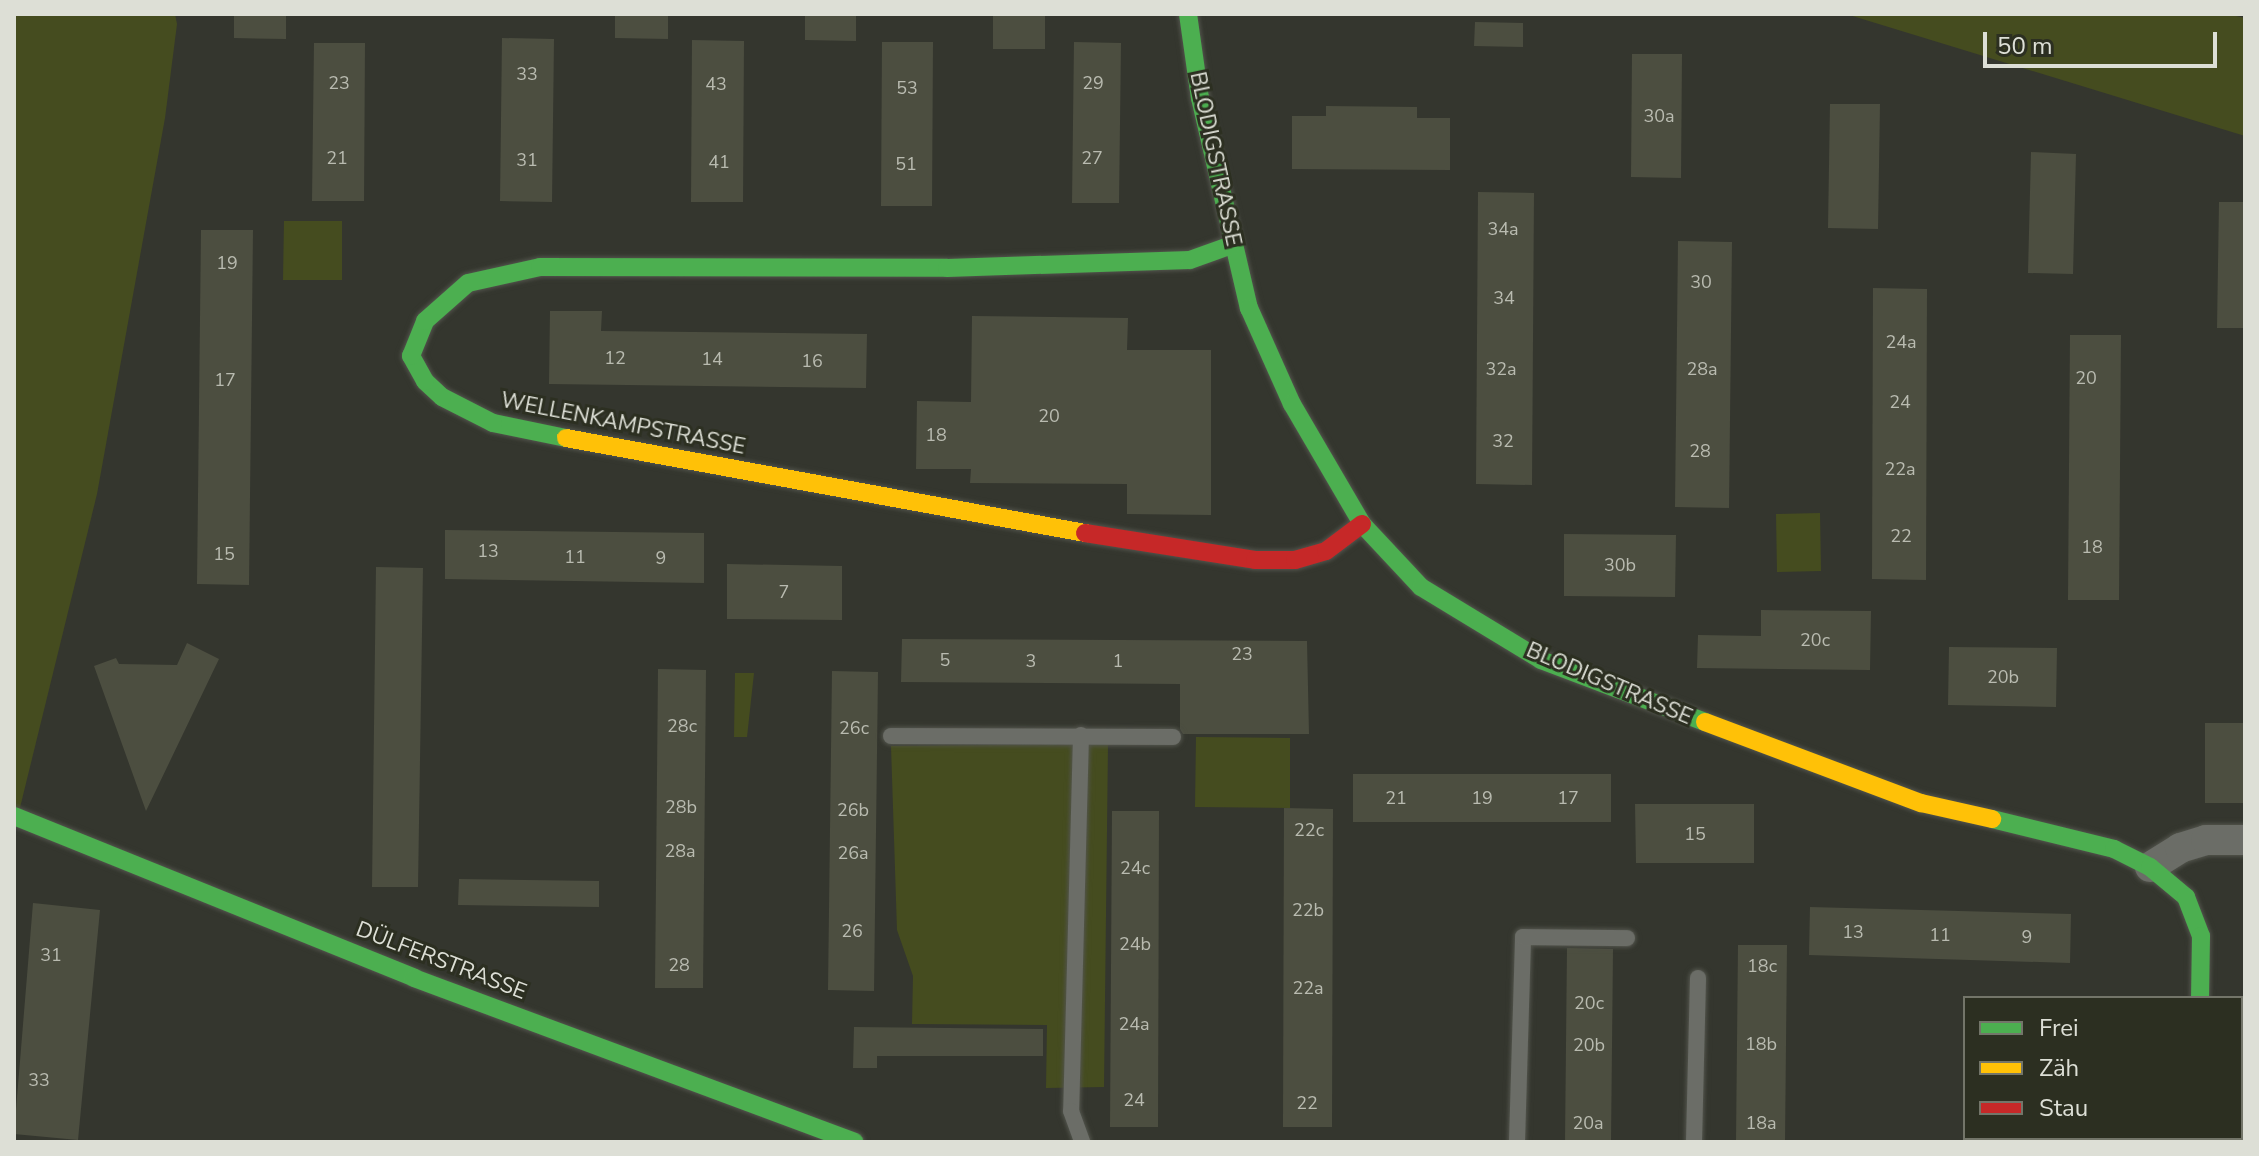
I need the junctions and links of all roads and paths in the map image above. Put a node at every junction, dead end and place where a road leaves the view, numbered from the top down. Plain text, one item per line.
1 (1188, 14) edge
2 (1232, 245) junction
3 (1362, 524) junction
4 (1081, 735) junction
5 (891, 736) dead end
6 (1173, 737) dead end
7 (14, 816) edge
8 (2245, 840) edge
9 (2150, 867) junction
10 (1627, 938) dead end
11 (1698, 978) dead end
12 (2200, 996) edge
13 (854, 1142) edge
14 (1082, 1142) edge
15 (1517, 1142) edge
16 (1694, 1142) edge

1 - 2 street, BLODIGSTRASSE
2 - 3 street, BLODIGSTRASSE
2 - 3 street, WELLENKAMPSTRASSE
3 - 9 street, BLODIGSTRASSE
4 - 5 lane
4 - 6 lane
4 - 14 lane
7 - 13 street, DÜLFERSTRASSE
8 - 9 street
9 - 12 street, BLODIGSTRASSE
10 - 15 lane
11 - 16 lane

